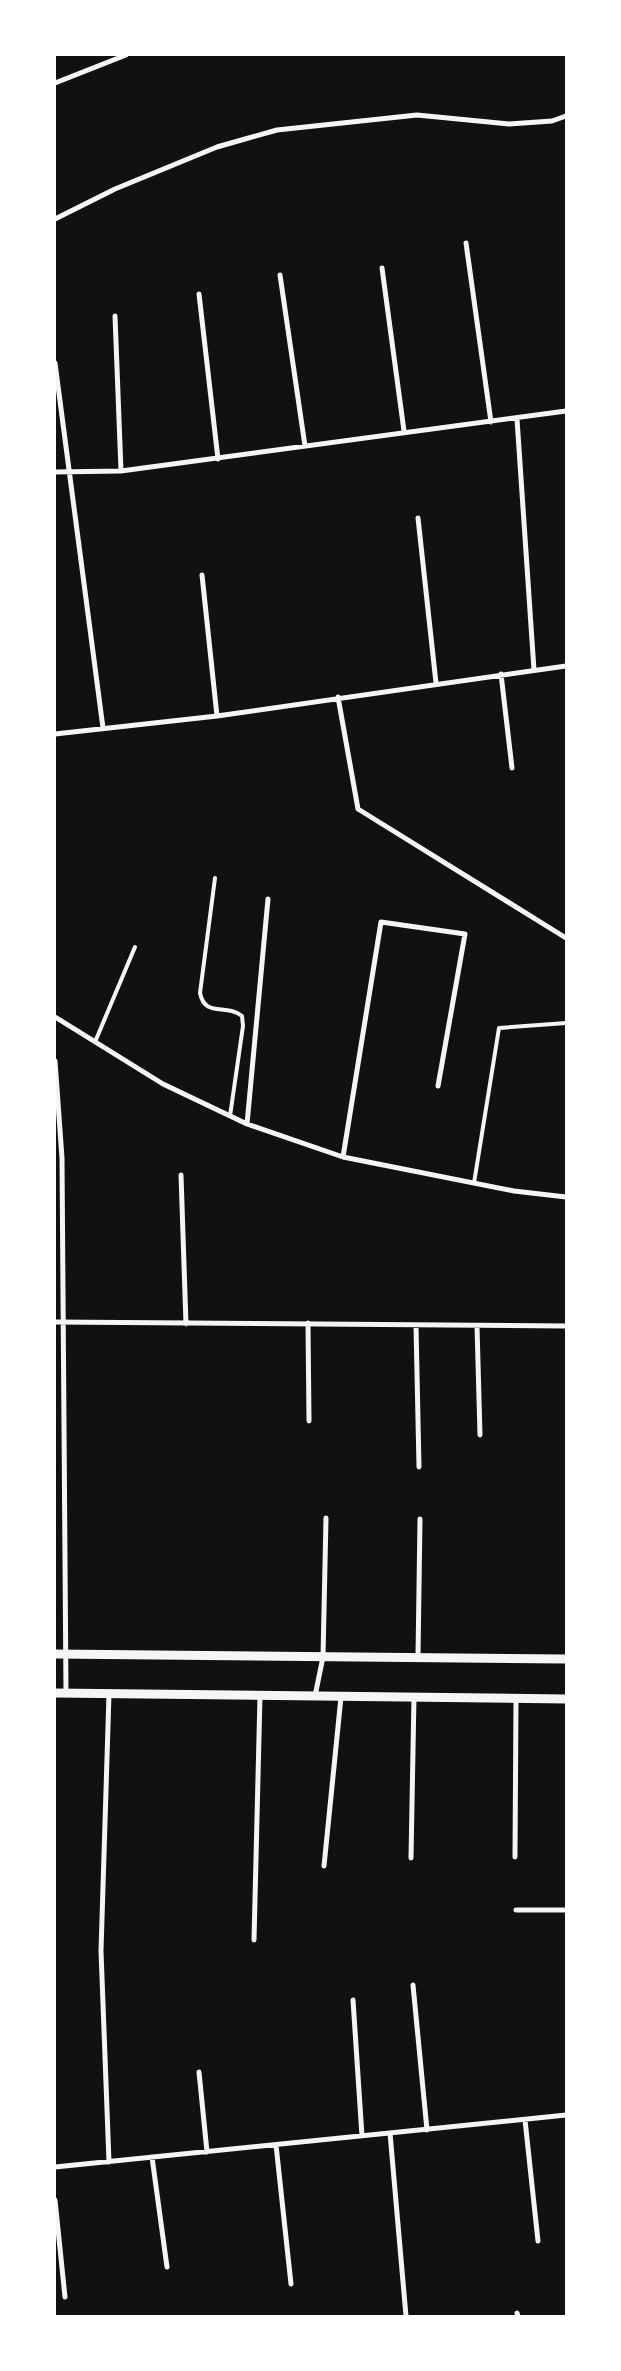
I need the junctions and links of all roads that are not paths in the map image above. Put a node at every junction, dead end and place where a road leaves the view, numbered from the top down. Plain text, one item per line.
1 (126, 55) edge
2 (55, 83) edge
3 (566, 116) edge
4 (55, 219) edge
5 (466, 242) dead end
6 (382, 268) dead end
7 (280, 275) dead end
8 (199, 294) dead end
9 (114, 316) dead end
10 (55, 363) edge
11 (566, 411) edge
12 (517, 419) junction
13 (491, 422) junction
14 (404, 431) junction
15 (305, 446) junction
16 (218, 459) junction
17 (120, 471) junction
18 (55, 472) edge
19 (68, 472) junction
20 (418, 518) dead end
21 (202, 575) dead end
22 (566, 666) edge
23 (534, 670) junction
24 (501, 674) junction
25 (436, 683) junction
26 (338, 697) junction
27 (217, 716) junction
28 (102, 728) junction
29 (55, 734) edge
30 (512, 768) dead end
31 (215, 878) dead end
32 (268, 899) dead end
33 (566, 938) edge
34 (135, 947) dead end
35 (55, 1017) edge
36 (566, 1023) edge
37 (95, 1042) junction
38 (55, 1061) edge
39 (56, 1082) edge
40 (438, 1086) dead end
41 (230, 1116) junction
42 (247, 1124) junction
43 (343, 1157) junction
44 (181, 1175) dead end
45 (474, 1183) junction
46 (566, 1197) edge
47 (55, 1322) edge
48 (64, 1322) junction
49 (308, 1323) junction
50 (186, 1324) junction
51 (416, 1326) junction
52 (477, 1326) junction
53 (566, 1326) edge
54 (310, 1422) dead end
55 (480, 1435) dead end
56 (419, 1467) dead end
57 (326, 1518) dead end
58 (420, 1519) dead end
59 (55, 1654) edge
60 (66, 1654) junction
61 (323, 1657) junction
62 (418, 1657) junction
63 (566, 1659) edge
64 (55, 1693) edge
65 (66, 1694) junction
66 (109, 1694) junction
67 (260, 1696) junction
68 (315, 1696) junction
69 (341, 1697) junction
70 (414, 1697) junction
71 (516, 1698) junction
72 (566, 1699) edge
73 (515, 1856) dead end
74 (411, 1858) dead end
75 (324, 1866) dead end
76 (516, 1910) dead end
77 (566, 1910) edge
78 (254, 1940) dead end
79 (413, 1985) dead end
80 (354, 2000) dead end
81 (199, 2072) dead end
82 (566, 2115) edge
83 (525, 2120) junction
84 (427, 2130) junction
85 (390, 2133) junction
86 (362, 2136) junction
87 (276, 2145) junction
88 (207, 2152) junction
89 (152, 2157) junction
90 (109, 2162) junction
91 (55, 2167) edge
92 (55, 2200) edge
93 (538, 2241) dead end
94 (167, 2267) dead end
95 (291, 2284) dead end
96 (65, 2297) dead end
97 (406, 2316) edge

1 - 2 street
3 - 4 street
5 - 13 street
6 - 14 street
7 - 15 street
8 - 16 street
9 - 17 street
10 - 19 street
11 - 12 street
12 - 13 street
12 - 23 street
13 - 14 street
14 - 15 street
15 - 16 street
16 - 17 street
17 - 19 street
18 - 19 street
19 - 28 street
20 - 25 street
21 - 27 street
22 - 23 street
23 - 24 street
24 - 25 street
24 - 30 street
25 - 26 street
26 - 27 street
26 - 33 street
27 - 28 street
28 - 29 street
31 - 41 lane
32 - 42 street
34 - 37 lane
35 - 37 street
36 - 45 lane
37 - 41 street
38 - 39 street
39 - 48 street
40 - 43 street
41 - 42 street
42 - 43 street
43 - 45 street
44 - 50 street
45 - 46 street
47 - 48 street
48 - 50 street
48 - 60 street
49 - 50 street
49 - 51 street
49 - 54 street
51 - 52 street
51 - 56 street
52 - 53 street
52 - 55 street
57 - 61 street
58 - 62 street
59 - 60 street
60 - 61 street
60 - 65 street
61 - 62 street
61 - 68 street
62 - 63 street
64 - 65 street
65 - 66 street
66 - 67 street
66 - 90 street
67 - 68 street
67 - 78 street
68 - 69 street
69 - 70 street
69 - 75 street
70 - 71 street
70 - 74 street
71 - 72 street
71 - 73 street
76 - 77 street
79 - 84 street
80 - 86 street
81 - 88 street
82 - 83 street
83 - 84 street
83 - 93 street
84 - 85 street
85 - 86 street
85 - 97 street
86 - 87 street
87 - 88 street
87 - 95 street
88 - 89 street
89 - 90 street
89 - 94 street
90 - 91 street
92 - 96 street

